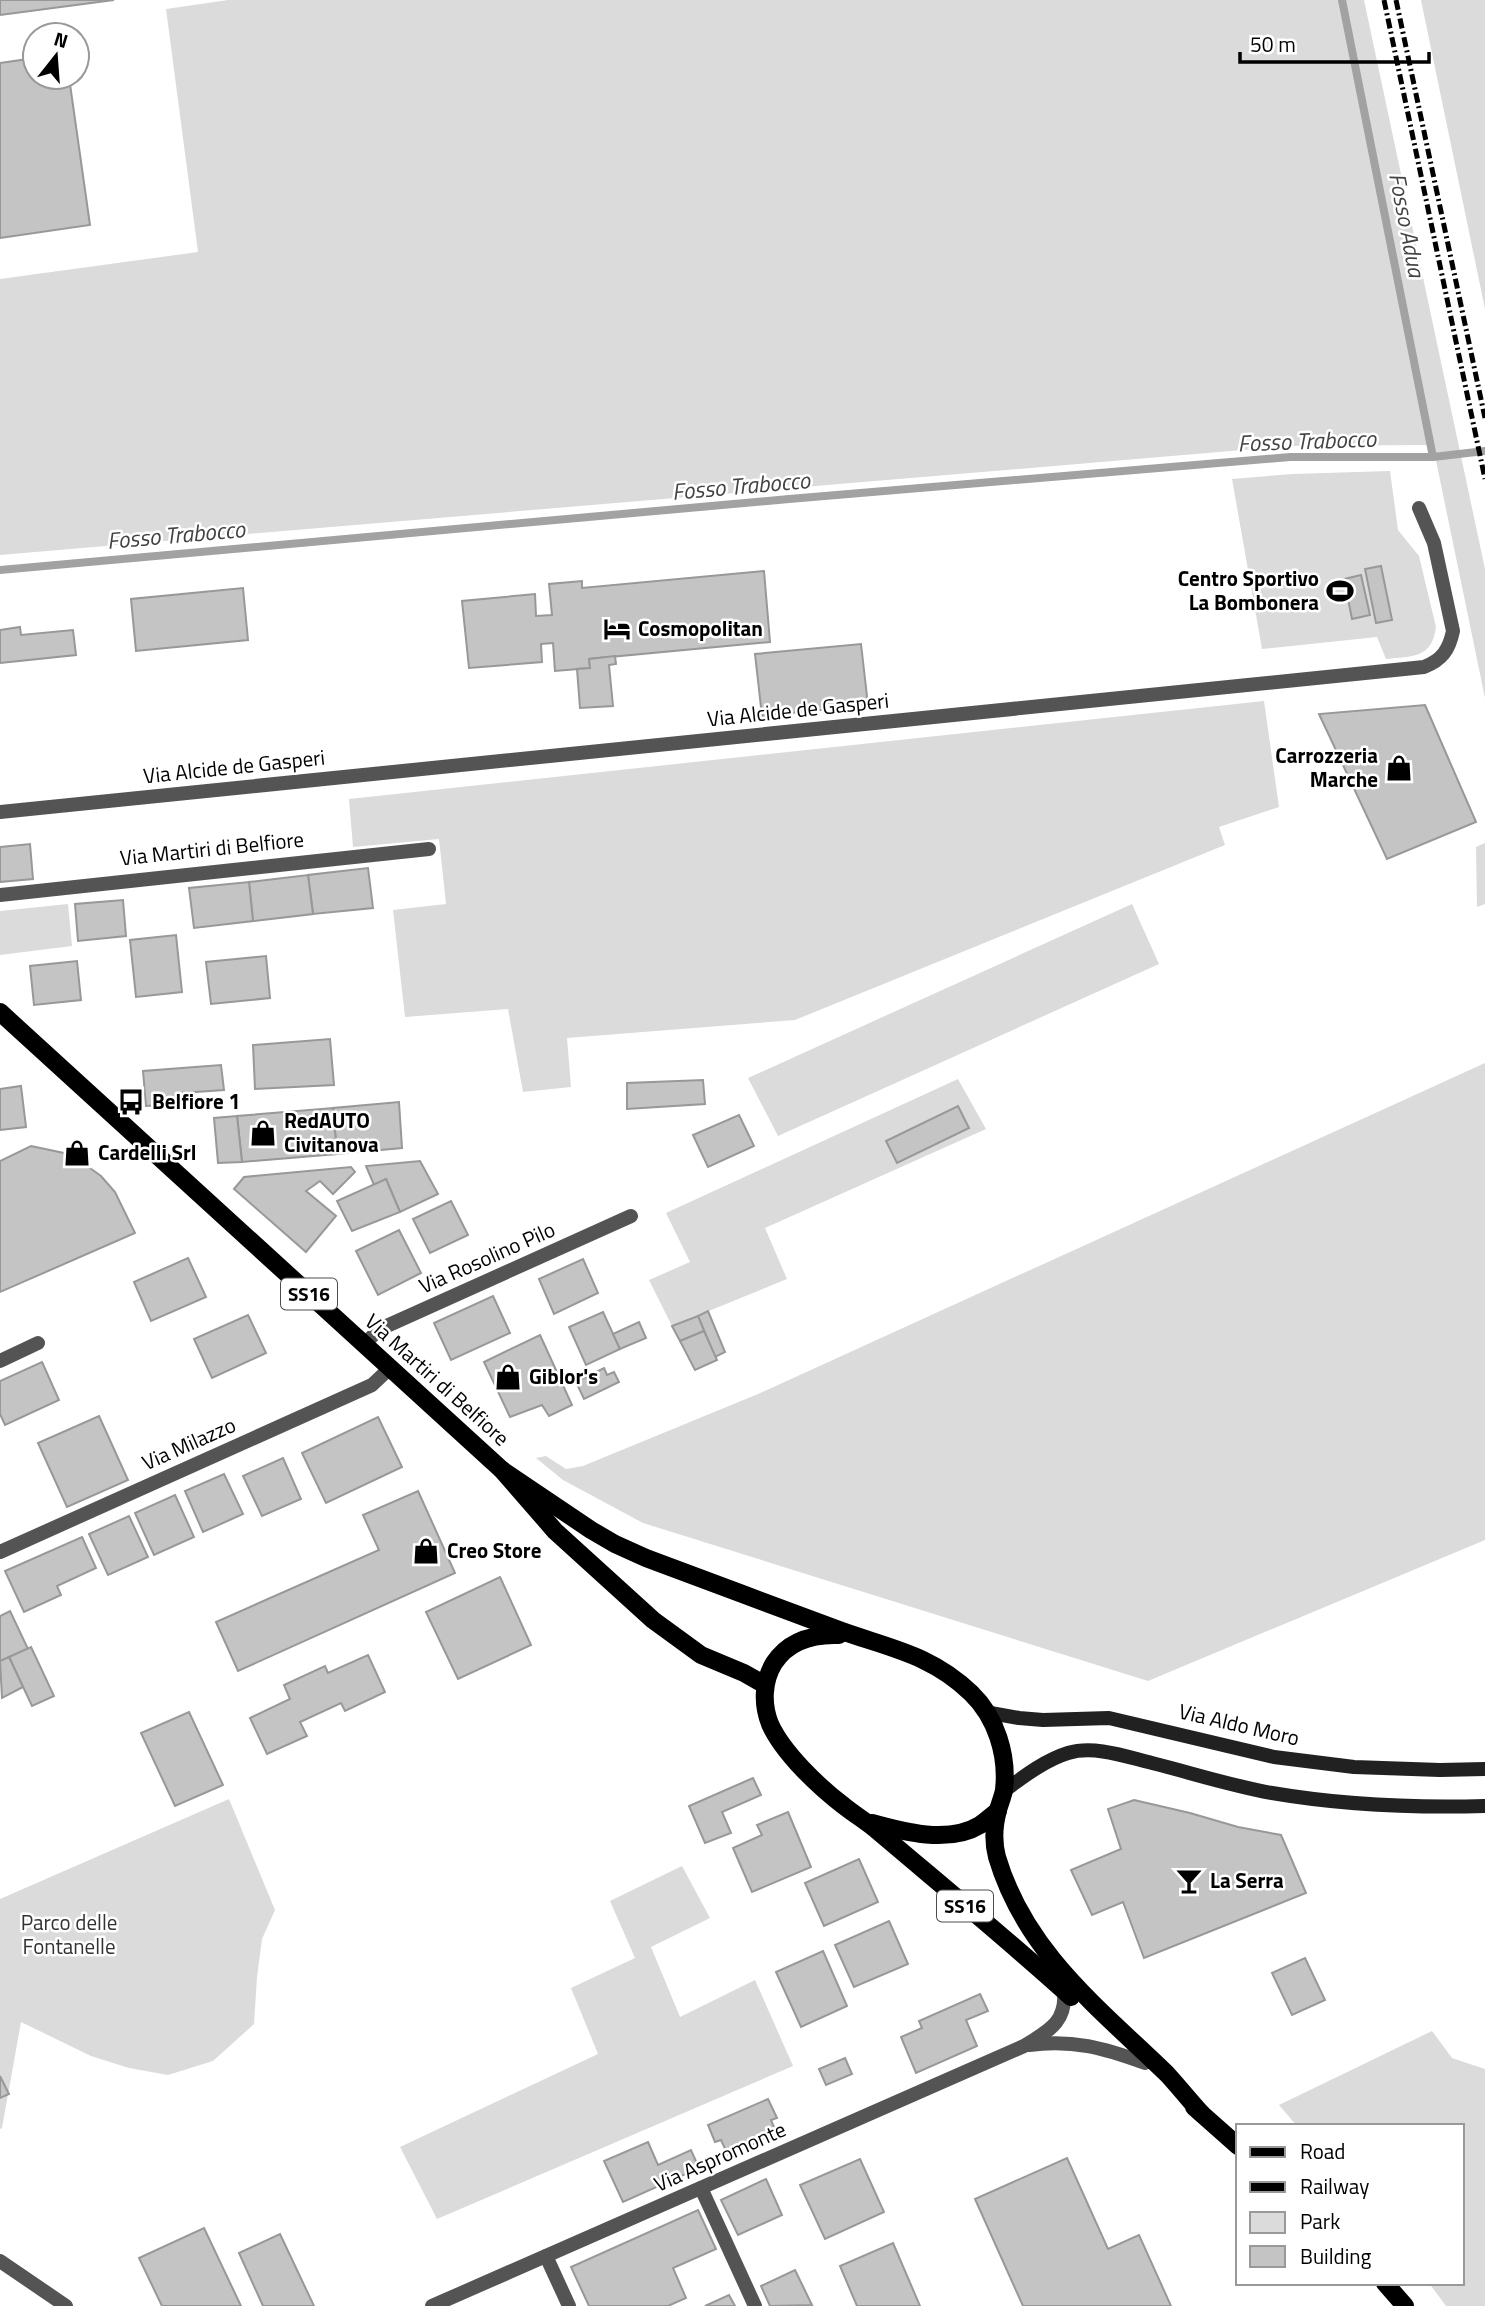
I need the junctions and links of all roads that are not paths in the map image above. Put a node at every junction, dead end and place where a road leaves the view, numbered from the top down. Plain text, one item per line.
1 (1419, 508) dead end
2 (0, 811) edge
3 (429, 849) dead end
4 (0, 895) edge
5 (0, 1012) edge
6 (631, 1216) dead end
7 (37, 1343) dead end
8 (363, 1344) junction
9 (0, 1360) edge
10 (390, 1368) junction
11 (502, 1470) junction
12 (0, 1552) edge
13 (855, 1636) junction
14 (765, 1685) junction
15 (985, 1712) junction
16 (1485, 1769) edge
17 (1004, 1791) junction
18 (1485, 1806) edge
19 (998, 1811) junction
20 (865, 1821) junction
21 (1064, 1990) junction
22 (1024, 2046) junction
23 (1144, 2063) junction
24 (1202, 2114) junction
25 (1236, 2144) edge
26 (701, 2188) junction
27 (546, 2256) junction
28 (0, 2261) edge
29 (1387, 2285) edge
30 (66, 2306) edge
31 (432, 2306) edge
32 (569, 2306) edge
33 (755, 2306) edge
34 (1405, 2306) edge

1 - 2 street, Via Alcide de Gasperi
3 - 4 street, Via Martiri di Belfiore
5 - 8 main road, Via Martiri di Belfiore / SS16
6 - 8 street, Via Rosolino Pilo
7 - 9 street
8 - 10 main road, Via Martiri di Belfiore / SS16
10 - 11 main road, Via Martiri di Belfiore / SS16
10 - 12 street, Via Milazzo
11 - 13 main road, Via Martiri di Belfiore / SS16
11 - 14 main road, Via Martiri di Belfiore / SS16
13 - 14 main road, Via Martiri di Belfiore / SS16
13 - 15 main road, Via Martiri di Belfiore / SS16
14 - 20 main road, SS16
15 - 16 street, Via Aldo Moro
15 - 17 main road, Via Martiri di Belfiore / SS16
17 - 18 street
17 - 19 main road, Via Martiri di Belfiore / SS16
19 - 20 main road, SS16
19 - 24 main road, SS16
20 - 21 main road, SS16
21 - 22 street, Via Aspromonte
21 - 23 main road, SS16
22 - 23 street, Via Aspromonte
22 - 26 street, Via Aspromonte
23 - 24 main road, SS16
24 - 25 main road, SS16
26 - 27 street, Via Aspromonte
26 - 33 street
27 - 31 street, Via Aspromonte
27 - 32 street
28 - 30 street
29 - 34 main road

